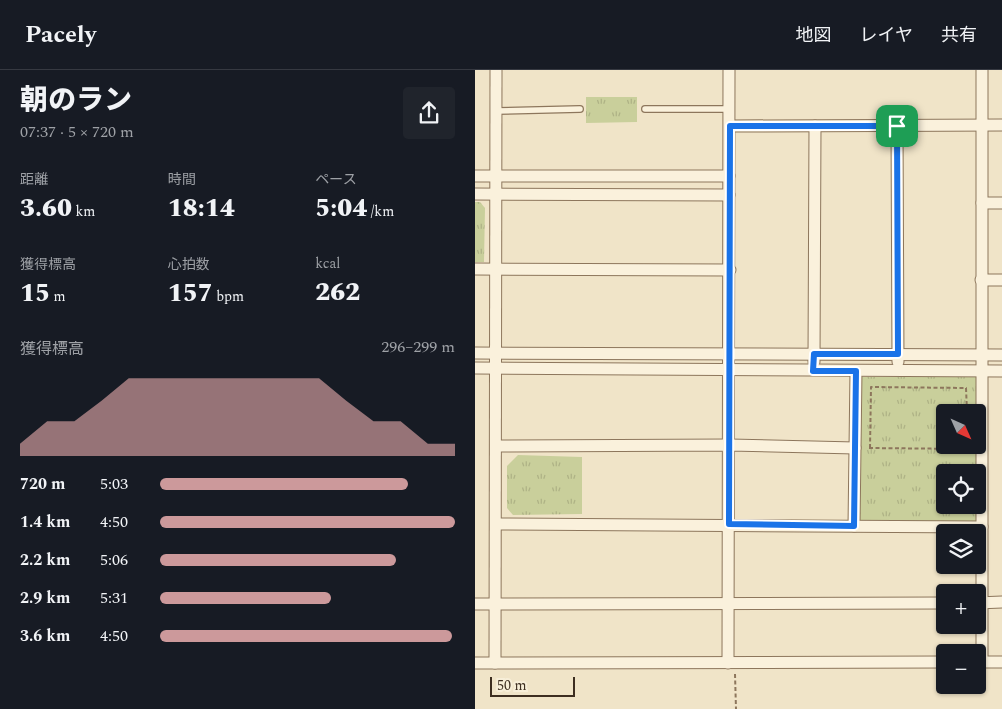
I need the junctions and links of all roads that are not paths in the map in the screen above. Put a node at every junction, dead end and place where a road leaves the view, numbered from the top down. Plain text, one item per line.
1 (496, 70) edge
2 (729, 70) edge
3 (982, 70) edge
4 (580, 109) dead end
5 (645, 109) dead end
6 (729, 109) junction
7 (496, 111) junction
8 (982, 125) junction
9 (1002, 125) edge
10 (730, 126) junction
11 (815, 126) junction
12 (897, 126) junction
13 (475, 176) edge
14 (729, 176) junction
15 (497, 177) junction
16 (475, 194) edge
17 (496, 194) junction
18 (729, 195) junction
19 (982, 203) junction
20 (1002, 203) edge
21 (475, 269) edge
22 (496, 269) junction
23 (730, 270) junction
24 (981, 280) junction
25 (1002, 280) edge
26 (475, 353) edge
27 (496, 353) junction
28 (729, 354) junction
29 (814, 354) junction
30 (898, 354) junction
31 (982, 355) junction
32 (1002, 355) edge
33 (475, 368) edge
34 (496, 368) junction
35 (729, 371) junction
36 (813, 371) junction
37 (856, 371) junction
38 (897, 371) junction
39 (981, 371) junction
40 (1002, 371) edge
41 (730, 445) junction
42 (496, 446) junction
43 (855, 448) junction
44 (496, 524) junction
45 (729, 524) junction
46 (982, 524) edge
47 (854, 526) junction
48 (936, 527) edge
49 (730, 602) junction
50 (1002, 602) edge
51 (936, 603) edge
52 (986, 603) edge
53 (475, 604) edge
54 (495, 604) junction
55 (936, 662) edge
56 (986, 662) edge
57 (1002, 662) edge
58 (475, 663) edge
59 (495, 663) junction
60 (732, 664) junction

1 - 7 street
2 - 6 street
3 - 8 street
4 - 7 lane
5 - 6 lane
6 - 10 street
7 - 15 street
8 - 9 street
8 - 12 street
8 - 19 street
10 - 11 street
10 - 14 street
11 - 12 street
11 - 29 street
12 - 30 street
13 - 15 street
14 - 15 street
14 - 18 street
15 - 17 street
16 - 17 street
17 - 18 street
17 - 22 street
18 - 23 street
19 - 20 street
19 - 24 street
21 - 22 street
22 - 23 street
22 - 27 street
23 - 28 street
24 - 25 street
24 - 31 street
26 - 27 street
27 - 28 street
27 - 34 street
28 - 29 street
28 - 35 street
29 - 30 street
29 - 36 street
30 - 31 street
30 - 38 street
31 - 32 street
31 - 39 street
33 - 34 street
34 - 35 street
34 - 42 street
35 - 36 street
35 - 41 street
36 - 37 street
37 - 38 street
37 - 43 street
38 - 39 street
39 - 40 street
39 - 46 street
41 - 42 street
41 - 43 street
41 - 45 street
42 - 44 street
43 - 47 street
44 - 45 street
44 - 54 street
45 - 47 street
45 - 49 street
47 - 48 street
49 - 51 street
49 - 54 street
49 - 60 street
50 - 52 street
53 - 54 street
54 - 59 street
55 - 60 street
56 - 57 street
58 - 59 street
59 - 60 street

